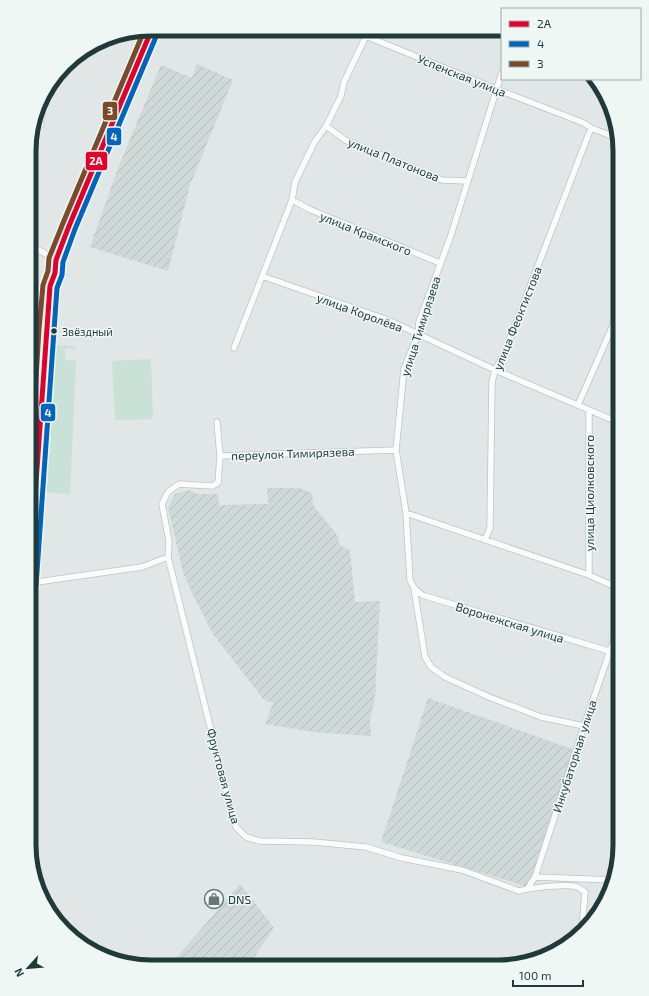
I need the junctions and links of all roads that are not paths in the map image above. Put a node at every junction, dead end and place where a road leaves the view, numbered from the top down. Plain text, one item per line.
1 (149, 36) edge
2 (366, 36) joint
3 (501, 75) edge
4 (496, 89) junction
5 (40, 121) edge
6 (41, 125) dead end
7 (326, 126) junction
8 (592, 128) junction
9 (612, 136) edge
10 (467, 181) junction
11 (292, 200) junction
12 (36, 248) edge
13 (56, 260) junction
14 (440, 263) junction
15 (262, 276) junction
16 (36, 310) edge
17 (47, 311) junction
18 (613, 324) edge
19 (418, 334) junction
20 (234, 348) dead end
21 (495, 370) junction
22 (578, 405) junction
23 (589, 411) junction
24 (613, 420) edge
25 (217, 422) dead end
26 (396, 450) junction
27 (220, 456) junction
28 (36, 488) edge
29 (406, 513) junction
30 (485, 540) junction
31 (168, 558) junction
32 (589, 575) junction
33 (36, 584) edge
34 (613, 586) edge
35 (414, 588) junction
36 (613, 641) edge
37 (609, 652) junction
38 (584, 726) junction
39 (535, 877) junction
40 (608, 880) edge
41 (527, 889) junction
42 (583, 922) edge

1 - 13 main road
2 - 4 street, Успенская улица
2 - 7 street
3 - 4 street, улица Тимирязева
4 - 8 street, Успенская улица
4 - 10 street, улица Тимирязева
5 - 6 street
7 - 10 street, улица Платонова
7 - 11 street
8 - 9 street, Успенская улица
8 - 21 street, улица Феоктистова
10 - 14 street, улица Тимирязева
11 - 14 street, улица Крамского
11 - 15 street
12 - 13 street
13 - 17 main road
14 - 19 street, улица Тимирязева
15 - 19 street, улица Королёва
15 - 20 street
16 - 17 street
17 - 28 main road
18 - 22 street
19 - 21 street, улица Королёва
19 - 26 street, улица Тимирязева
21 - 22 street, улица Королёва
21 - 30 street, улица Феоктистова
22 - 23 street, улица Королёва
23 - 24 street, улица Королёва
23 - 32 street, улица Циолковского
25 - 27 street
26 - 27 street, переулок Тимирязева
26 - 29 street, улица Тимирязева
27 - 31 street, переулок Тимирязева
29 - 30 street
29 - 35 street, улица Тимирязева
30 - 32 street
31 - 33 street
31 - 41 street, Фруктовая улица
32 - 34 street
35 - 37 street, Воронежская улица
35 - 38 street, улица Тимирязева
36 - 37 street, Инкубаторная улица
37 - 38 street, Инкубаторная улица
38 - 39 street, Инкубаторная улица
39 - 40 street
39 - 41 street, Инкубаторная улица
41 - 42 street, Фруктовая улица

